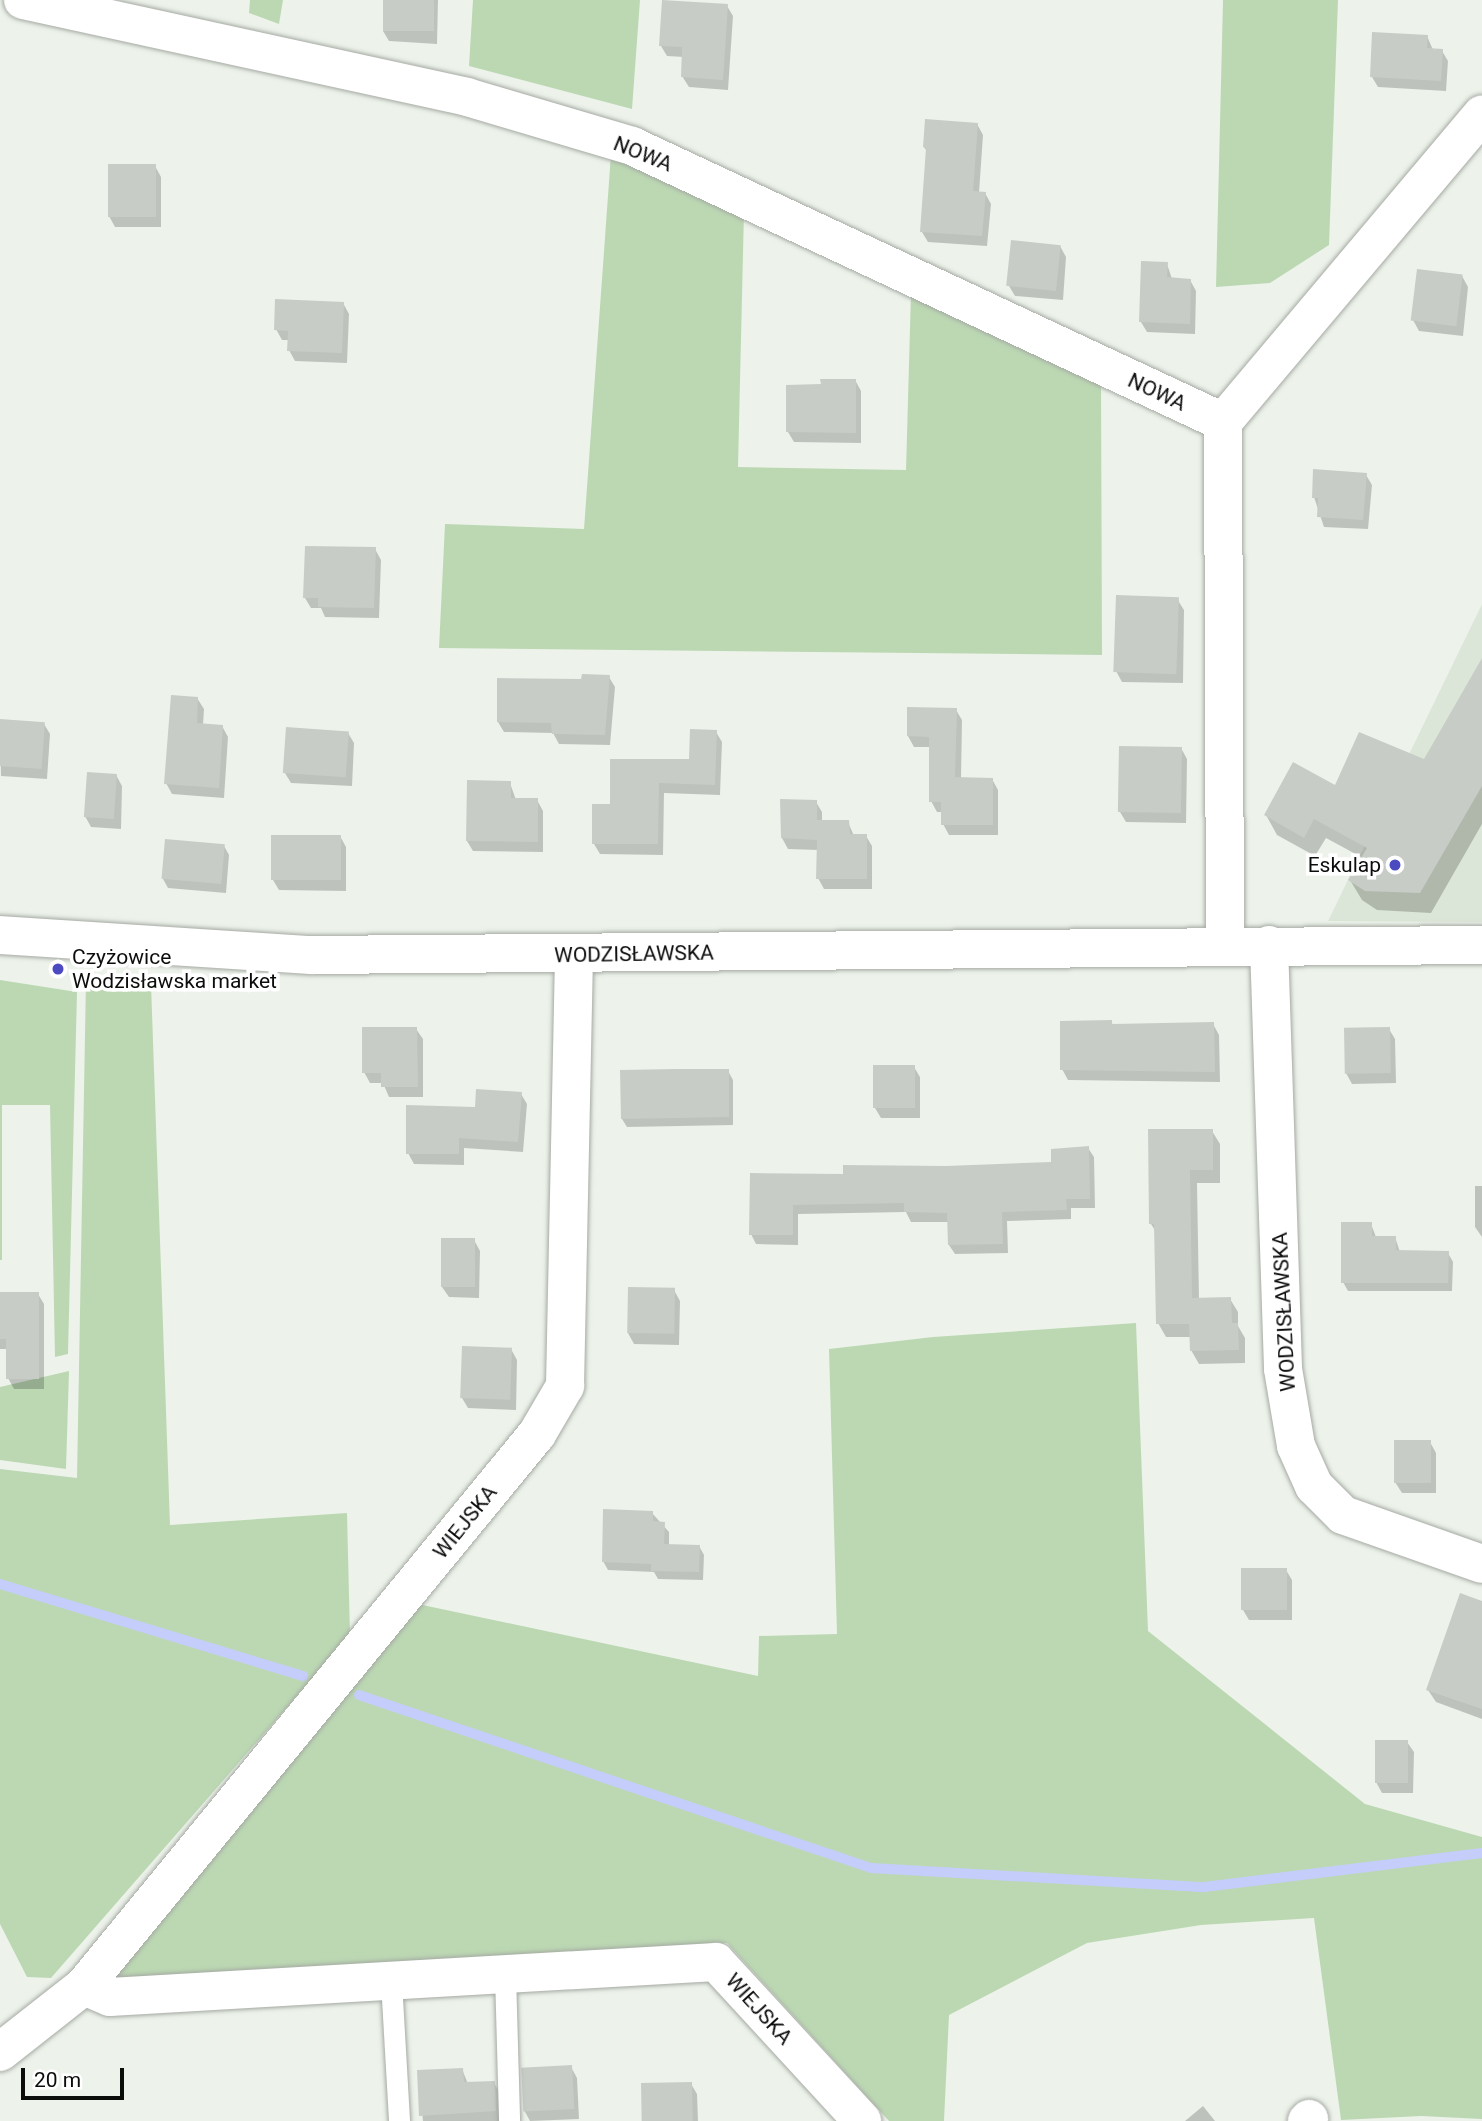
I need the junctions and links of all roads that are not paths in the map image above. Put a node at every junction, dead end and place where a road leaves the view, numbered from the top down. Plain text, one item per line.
1 (23, 0) edge
2 (1482, 114) edge
3 (1223, 422) junction
4 (0, 935) edge
5 (1269, 945) junction
6 (1482, 945) edge
7 (1224, 946) junction
8 (574, 955) junction
9 (1482, 1564) edge
10 (506, 1973) junction
11 (391, 1981) junction
12 (84, 1986) junction
13 (0, 2052) edge
14 (399, 2121) edge
15 (509, 2121) edge
16 (862, 2121) edge

1 - 3 street, NOWA
2 - 3 street
3 - 7 street
4 - 8 street, WODZISŁAWSKA
5 - 6 street, WODZISŁAWSKA
5 - 7 street, WODZISŁAWSKA
5 - 9 street, WODZISŁAWSKA
7 - 8 street, WODZISŁAWSKA
8 - 12 street, WIEJSKA
10 - 11 street, WIEJSKA
10 - 15 lane
10 - 16 street, WIEJSKA
11 - 12 street, WIEJSKA
11 - 14 lane
12 - 13 street, WIEJSKA

